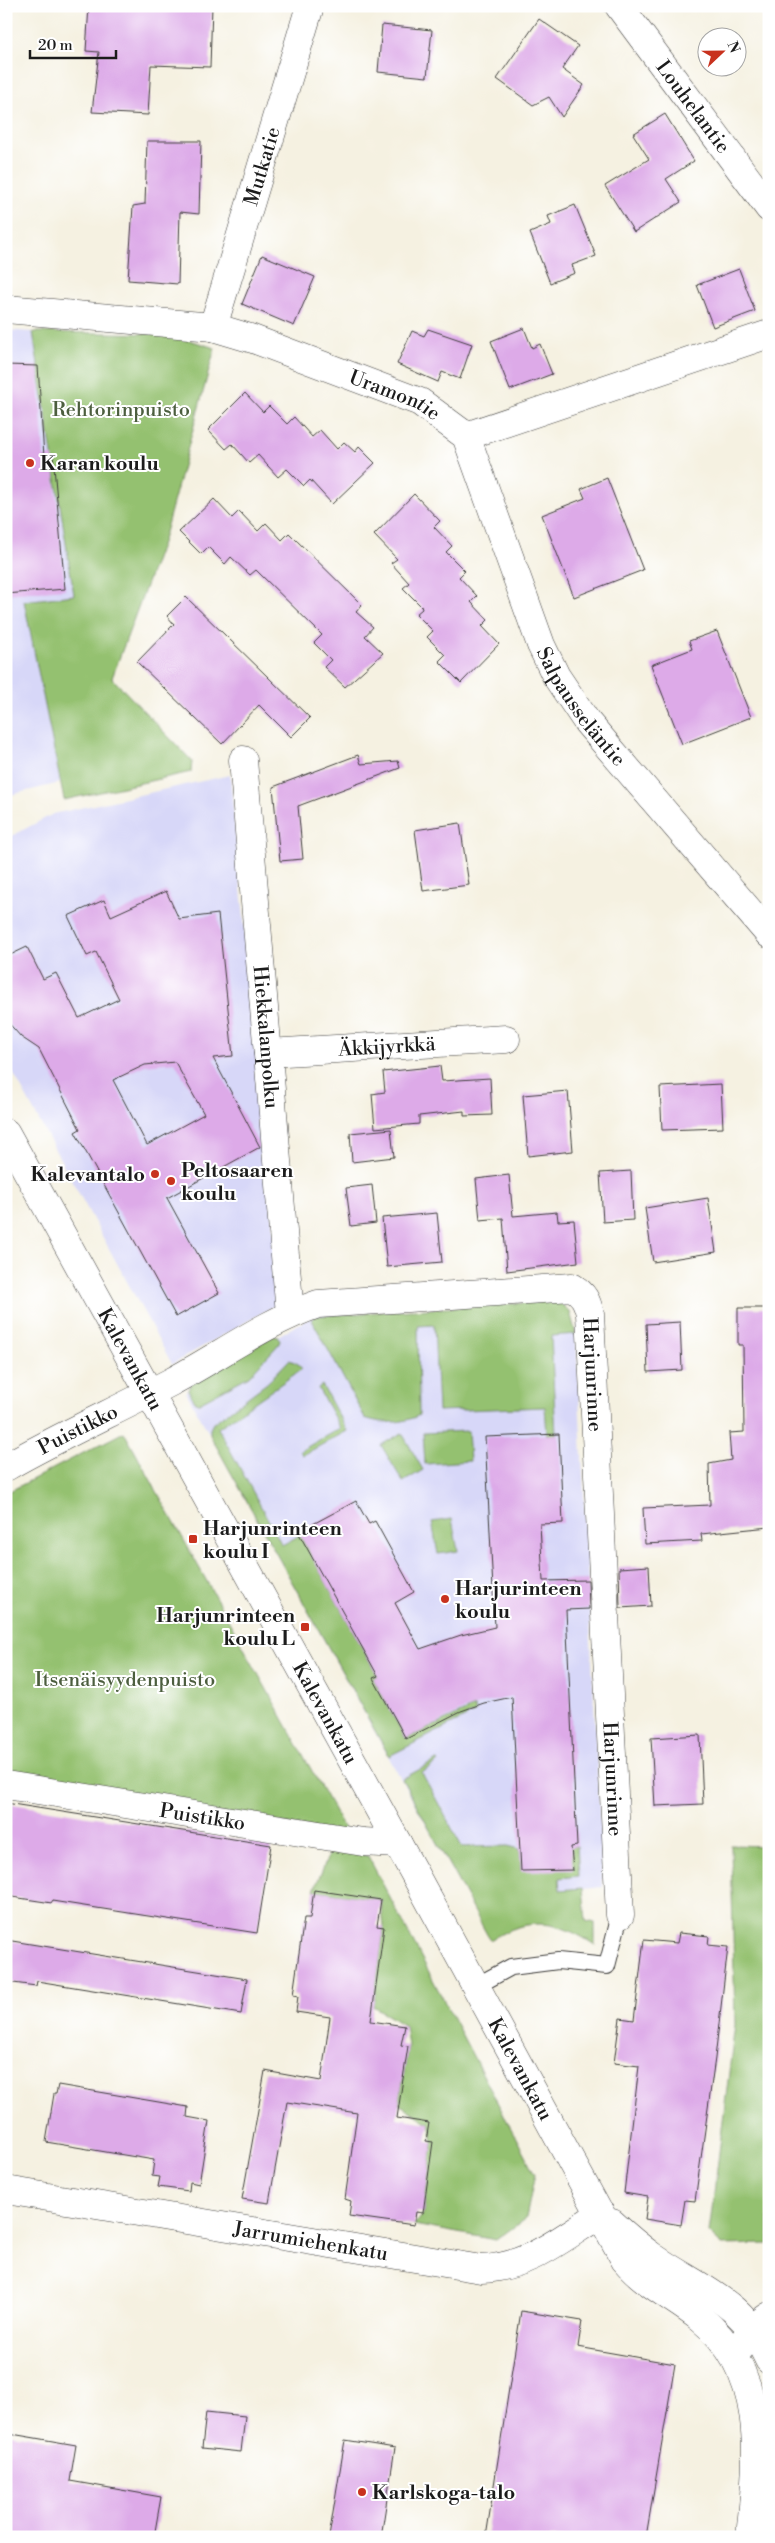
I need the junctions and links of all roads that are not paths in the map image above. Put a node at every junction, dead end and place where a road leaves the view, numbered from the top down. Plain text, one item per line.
1 (310, 6) edge
2 (618, 6) edge
3 (769, 208) edge
4 (6, 309) edge
5 (213, 327) junction
6 (769, 334) edge
7 (466, 436) junction
8 (243, 760) dead end
9 (769, 934) edge
10 (506, 1039) dead end
11 (268, 1053) junction
12 (6, 1133) edge
13 (290, 1314) junction
14 (149, 1392) junction
15 (6, 1467) edge
16 (6, 1785) edge
17 (398, 1844) junction
18 (620, 1914) joint
19 (476, 1986) junction
20 (6, 2190) edge
21 (601, 2214) junction
22 (764, 2340) edge
23 (735, 2356) junction
24 (769, 2508) edge
25 (750, 2537) edge
26 (762, 2537) edge

1 - 5 street, Mutkatie
2 - 3 street, Louhelantie
4 - 5 street, Uramontie
5 - 7 street, Uramontie
6 - 7 street
7 - 9 street, Salpausseläntie
8 - 11 street, Hiekkalanpolku
10 - 11 street, Äkkijyrkkä
11 - 13 street, Hiekkalanpolku
12 - 14 street, Kalevankatu
13 - 14 street, Harjunrinne
13 - 18 street, Harjunrinne
14 - 15 street, Puistikko
14 - 17 street, Kalevankatu
16 - 17 street, Puistikko
17 - 19 street, Kalevankatu
18 - 19 lane
19 - 21 street, Kalevankatu
20 - 21 street, Jarrumiehenkatu
21 - 22 street, Kalevankatu
21 - 23 street, Kalevankatu
22 - 23 street
23 - 25 street, Kalevankatu
24 - 26 street

